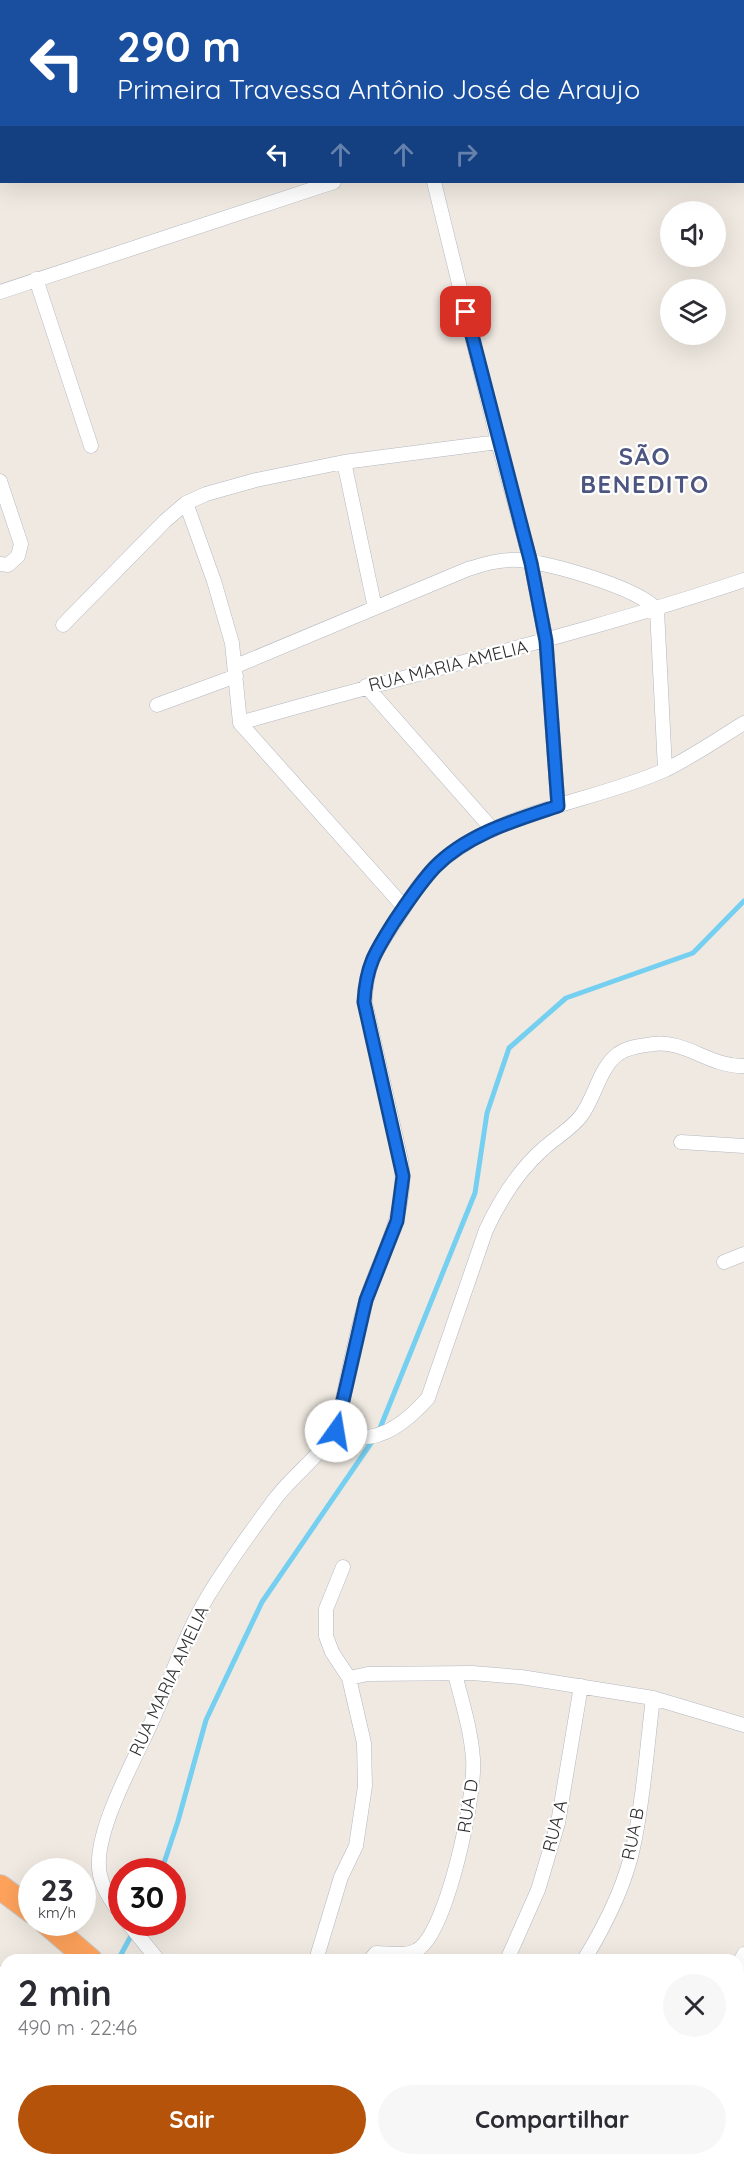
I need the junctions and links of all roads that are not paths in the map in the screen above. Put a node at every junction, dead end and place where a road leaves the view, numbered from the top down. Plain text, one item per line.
1 (331, 183) edge
2 (434, 183) edge
3 (36, 279) junction
4 (0, 292) edge
5 (498, 442) junction
6 (91, 446) dead end
7 (344, 462) junction
8 (0, 481) edge
9 (186, 503) junction
10 (531, 563) junction
11 (0, 564) edge
12 (744, 580) edge
13 (375, 608) junction
14 (657, 610) junction
15 (63, 625) dead end
16 (546, 641) junction
17 (236, 671) junction
18 (366, 686) junction
19 (157, 705) dead end
20 (240, 723) junction
21 (744, 723) edge
22 (665, 770) junction
23 (558, 806) junction
24 (493, 830) junction
25 (405, 907) junction
26 (744, 1066) edge
27 (681, 1142) dead end
28 (744, 1146) edge
29 (744, 1254) edge
30 (724, 1262) dead end
31 (336, 1431) junction
32 (343, 1567) dead end
33 (455, 1674) junction
34 (349, 1678) junction
35 (581, 1686) junction
36 (652, 1698) junction
37 (744, 1725) edge
38 (0, 1887) edge
39 (108, 1893) edge
40 (18, 1900) edge
41 (62, 1936) edge
42 (139, 1936) edge
43 (83, 1954) edge
44 (153, 1954) edge
45 (318, 1954) edge
46 (375, 1954) edge
47 (510, 1954) edge
48 (588, 1954) edge

1 - 3 street
2 - 5 street
3 - 4 street
3 - 6 street
5 - 7 street
5 - 10 street
7 - 9 street
7 - 13 street
8 - 11 street
9 - 15 street
9 - 17 street
10 - 13 street
10 - 14 street
10 - 16 street
12 - 14 street, RUA MARIA AMELIA
13 - 17 street
14 - 16 street, RUA MARIA AMELIA
14 - 22 street
16 - 18 street, RUA MARIA AMELIA
16 - 23 street
17 - 19 street
17 - 20 street
18 - 20 street, RUA MARIA AMELIA
18 - 24 street
20 - 25 street
21 - 22 street, RUA MARIA AMELIA
22 - 23 street, RUA MARIA AMELIA
23 - 24 street, RUA MARIA AMELIA
24 - 25 street, RUA MARIA AMELIA
25 - 31 street, RUA MARIA AMELIA
26 - 31 street
27 - 28 street
29 - 30 street
31 - 39 street, RUA MARIA AMELIA
32 - 34 street
33 - 34 street
33 - 35 street
33 - 46 street, RUA D
34 - 45 street
35 - 36 street
35 - 47 street, RUA A
36 - 37 street
36 - 48 street, RUA B
38 - 40 highway
41 - 43 highway
42 - 44 street

